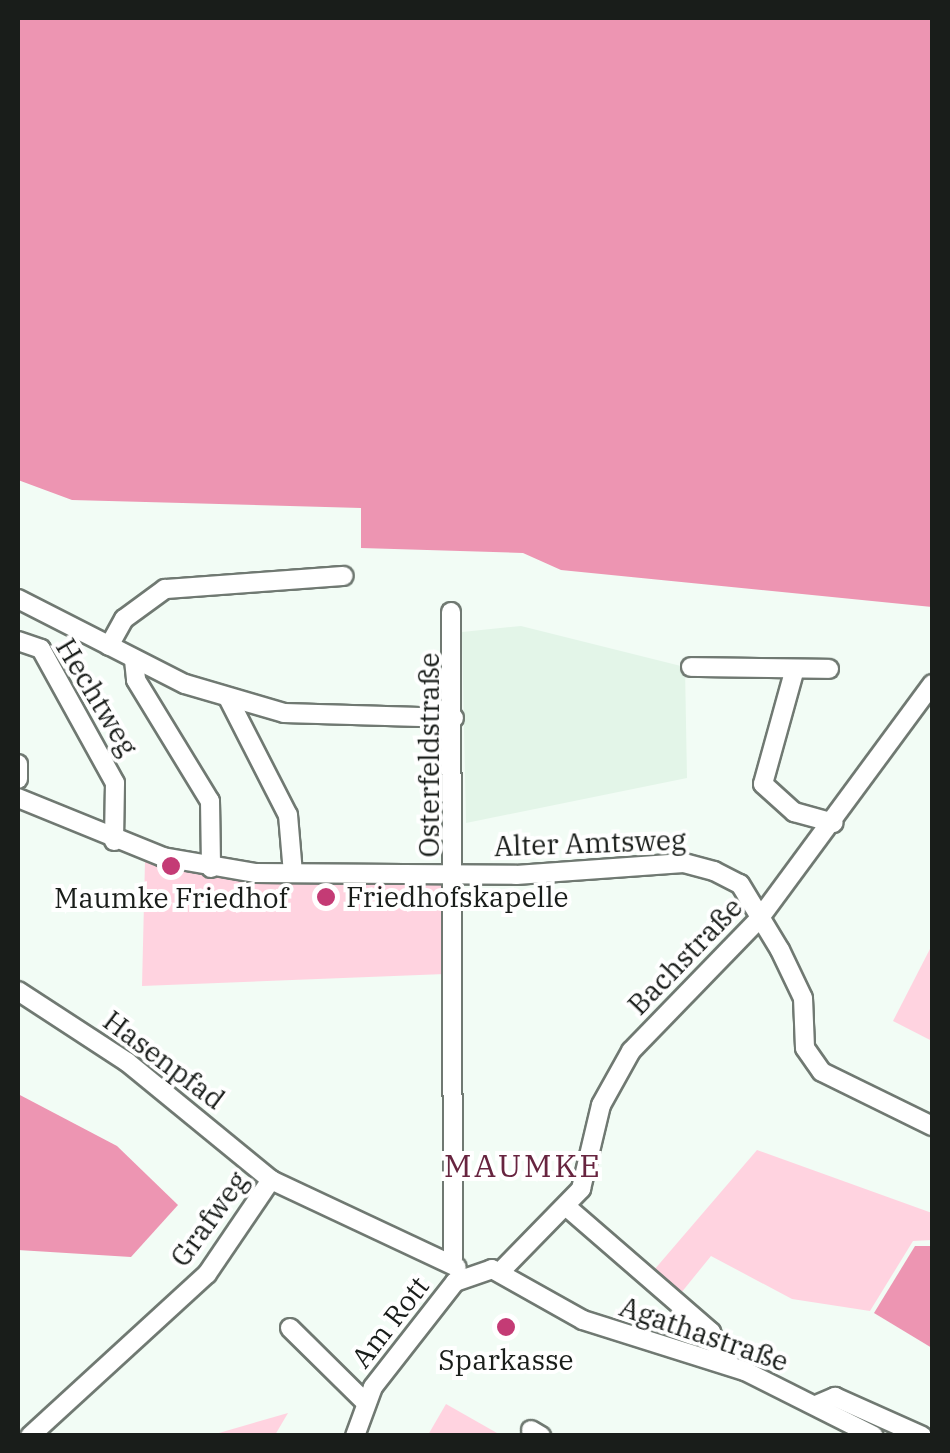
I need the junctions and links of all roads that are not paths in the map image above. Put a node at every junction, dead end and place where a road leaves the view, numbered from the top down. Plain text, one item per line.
1 (344, 576) dead end
2 (18, 599) edge
3 (451, 612) dead end
4 (24, 641) edge
5 (109, 646) junction
6 (134, 660) junction
7 (691, 667) dead end
8 (828, 669) dead end
9 (794, 672) junction
10 (932, 684) edge
11 (228, 698) junction
12 (454, 718) junction
13 (18, 764) edge
14 (18, 779) edge
15 (18, 798) edge
16 (834, 823) junction
17 (114, 841) junction
18 (211, 868) junction
19 (293, 874) junction
20 (458, 874) junction
21 (759, 919) junction
22 (18, 991) edge
23 (932, 1126) edge
24 (271, 1180) junction
25 (568, 1208) junction
26 (453, 1258) junction
27 (501, 1272) junction
28 (462, 1276) junction
29 (290, 1328) dead end
30 (724, 1363) junction
31 (366, 1403) junction
32 (816, 1405) junction
33 (30, 1436) edge
34 (355, 1436) edge
35 (874, 1436) edge
36 (922, 1436) edge

1 - 5 street
2 - 5 street
3 - 12 street, Osterfeldstraße
4 - 17 street, Hechtweg
5 - 6 street
6 - 11 street
6 - 18 street
7 - 9 street
8 - 9 street
9 - 16 street
10 - 16 street, Bachstraße
11 - 12 street
11 - 19 street
12 - 20 street, Osterfeldstraße
13 - 14 street
15 - 17 street, Alter Amtsweg
16 - 21 street, Bachstraße
17 - 18 street, Alter Amtsweg
18 - 19 street, Alter Amtsweg
19 - 20 street, Alter Amtsweg
20 - 21 street, Alter Amtsweg
20 - 26 street, Osterfeldstraße
21 - 23 street, Alter Amtsweg
21 - 25 street, Bachstraße
22 - 24 street, Hasenpfad
24 - 26 street, Grafweg
24 - 33 street, Grafweg
25 - 27 street, Bachstraße
25 - 30 street
26 - 28 street
27 - 28 street
27 - 30 street, Agathastraße
28 - 31 street, Am Rott
29 - 31 street, Am Rott
30 - 32 street, Agathastraße
31 - 34 street, Am Rott
32 - 35 street, Agathastraße
32 - 36 street

